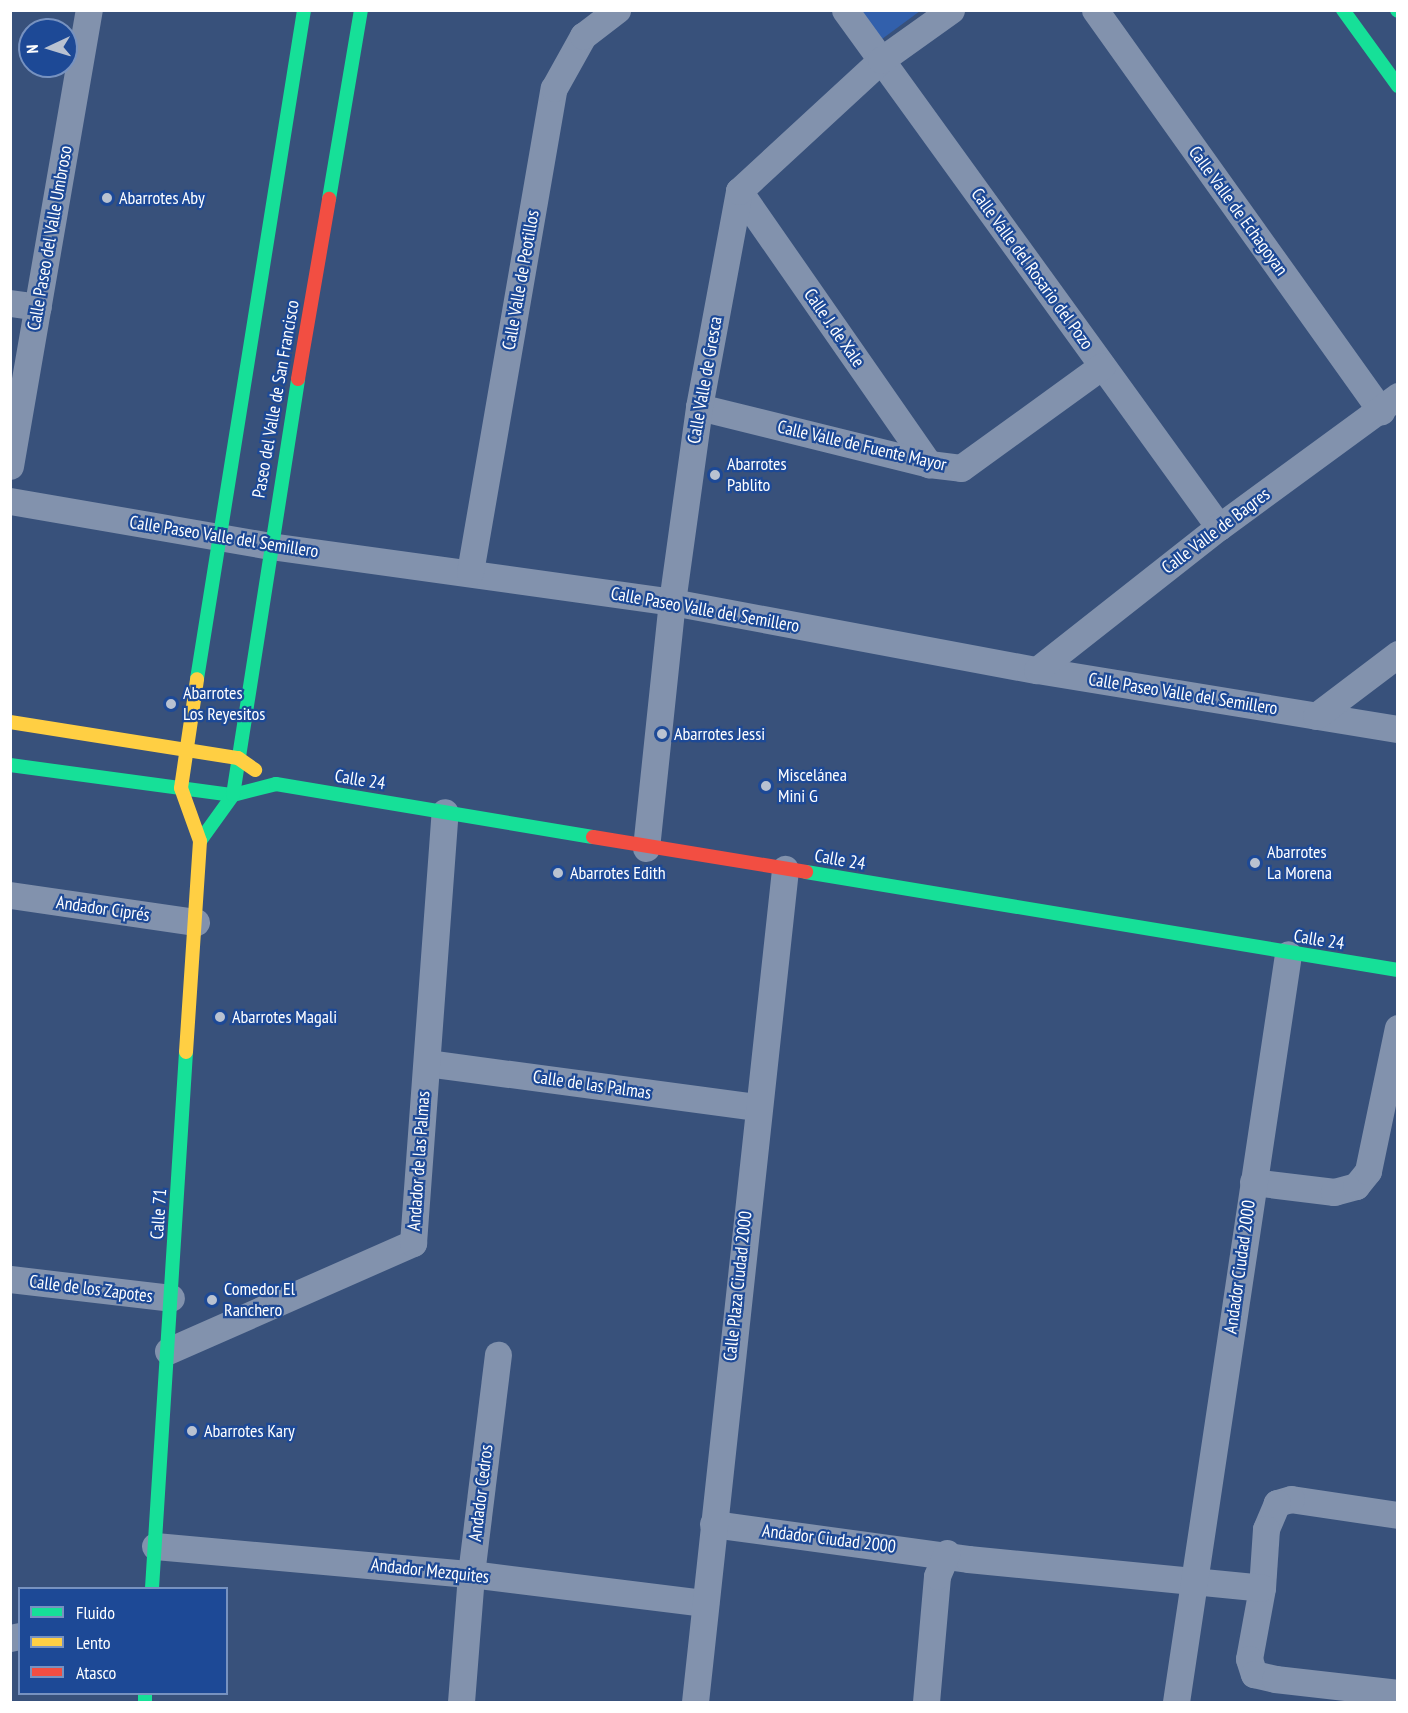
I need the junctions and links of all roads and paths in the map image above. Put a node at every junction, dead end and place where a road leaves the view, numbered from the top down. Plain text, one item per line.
1 (89, 10) edge
2 (304, 10) edge
3 (361, 10) edge
4 (617, 10) edge
5 (845, 10) edge
6 (951, 10) edge
7 (1095, 10) edge
8 (1343, 10) edge
9 (881, 60) junction
10 (1398, 86) edge
11 (739, 191) junction
12 (10, 303) edge
13 (38, 307) junction
14 (1102, 366) junction
15 (1389, 404) edge
16 (699, 407) junction
17 (929, 464) junction
18 (10, 466) edge
19 (10, 501) edge
20 (1219, 527) junction
21 (218, 537) junction
22 (270, 546) junction
23 (470, 572) junction
24 (672, 602) junction
25 (1398, 654) edge
26 (1037, 670) junction
27 (1316, 716) junction
28 (10, 722) edge
29 (1398, 729) edge
30 (186, 751) junction
31 (238, 758) junction
32 (10, 765) edge
33 (276, 784) junction
34 (181, 788) junction
35 (233, 795) junction
36 (445, 812) junction
37 (200, 842) junction
38 (646, 848) junction
39 (785, 869) junction
40 (10, 895) edge
41 (196, 922) junction
42 (1288, 954) junction
43 (1398, 970) edge
44 (1398, 1028) edge
45 (427, 1063) junction
46 (757, 1107) junction
47 (1253, 1182) junction
48 (10, 1279) edge
49 (171, 1298) junction
50 (168, 1350) junction
51 (498, 1355) dead end
52 (1398, 1515) edge
53 (714, 1524) junction
54 (155, 1546) junction
55 (947, 1553) junction
56 (471, 1574) junction
57 (1194, 1582) junction
58 (152, 1587) edge
59 (1262, 1588) junction
60 (705, 1603) junction
61 (1398, 1693) edge
62 (461, 1702) edge
63 (695, 1702) edge
64 (926, 1702) edge
65 (1176, 1702) edge

1 - 13 street, Calle Paseo del Valle Umbroso
2 - 21 street, Paseo del Valle de San Francisco
3 - 22 street, Paseo del Valle de San Francisco
4 - 23 street, Calle Valle de Peotillos
5 - 9 street, Calle Valle del Rosario del Pozo
6 - 9 street
7 - 15 street, Calle Valle de Echagoyan
8 - 10 street
9 - 11 street
9 - 14 street, Calle Valle del Rosario del Pozo
11 - 16 street, Calle Valle de Gresca
11 - 17 street, Calle J. de Xale
12 - 13 street
13 - 18 street, Calle Paseo del Valle Umbroso
14 - 17 street, Calle Valle de Fuente Mayor
14 - 20 street, Calle Valle del Rosario del Pozo
15 - 20 street, Calle Valle de Bagres
16 - 17 street, Calle Valle de Fuente Mayor
16 - 24 street, Calle Valle de Gresca
19 - 21 street, Calle Paseo Valle del Semillero
20 - 26 street, Calle Valle de Bagres
21 - 22 street, Calle Paseo Valle del Semillero
21 - 30 street, Paseo del Valle de San Francisco
22 - 23 street, Calle Paseo Valle del Semillero
22 - 31 street, Paseo del Valle de San Francisco
23 - 24 street, Calle Paseo Valle del Semillero
24 - 26 street, Calle Paseo Valle del Semillero
24 - 38 street, Calle Valle de Gresca
25 - 27 street
26 - 27 street, Calle Paseo Valle del Semillero
27 - 29 street, Calle Paseo Valle del Semillero
28 - 30 street, Calle 24
30 - 31 street, Calle 24
30 - 34 street, Paseo del Valle de San Francisco
31 - 33 street, Calle 24
31 - 35 street, Paseo del Valle de San Francisco
32 - 34 street, Calle 24
33 - 35 street, Calle 24
33 - 36 street, Calle 24
34 - 35 street, Calle 24
34 - 37 street, Calle 71
35 - 37 street
36 - 38 street, Calle 24
36 - 45 street, Andador de las Palmas
37 - 41 street, Calle 71
38 - 39 street, Calle 24
39 - 42 street, Calle 24
39 - 46 street, Calle Plaza Ciudad 2000
40 - 41 street, Andador Ciprés
41 - 49 street, Calle 71
42 - 43 street, Calle 24
42 - 47 street, Andador Ciudad 2000
44 - 47 street
45 - 46 street, Calle de las Palmas
45 - 50 street, Andador de las Palmas
46 - 53 street, Calle Plaza Ciudad 2000
47 - 57 street, Andador Ciudad 2000
48 - 49 street, Calle de los Zapotes
49 - 50 street, Calle 71
50 - 54 street, Calle 71
51 - 56 street, Andador Cedros
52 - 59 street
53 - 55 street, Andador Ciudad 2000
53 - 60 street, Calle Plaza Ciudad 2000
54 - 56 street, Andador Mezquites
54 - 58 street, Calle 71
55 - 57 street, Andador Ciudad 2000
55 - 64 street
56 - 60 street, Andador Mezquites
56 - 62 street, Andador Cedros
57 - 59 street, Andador Ciudad 2000
57 - 65 street, Andador Ciudad 2000
59 - 61 street
60 - 63 street, Calle Plaza Ciudad 2000

